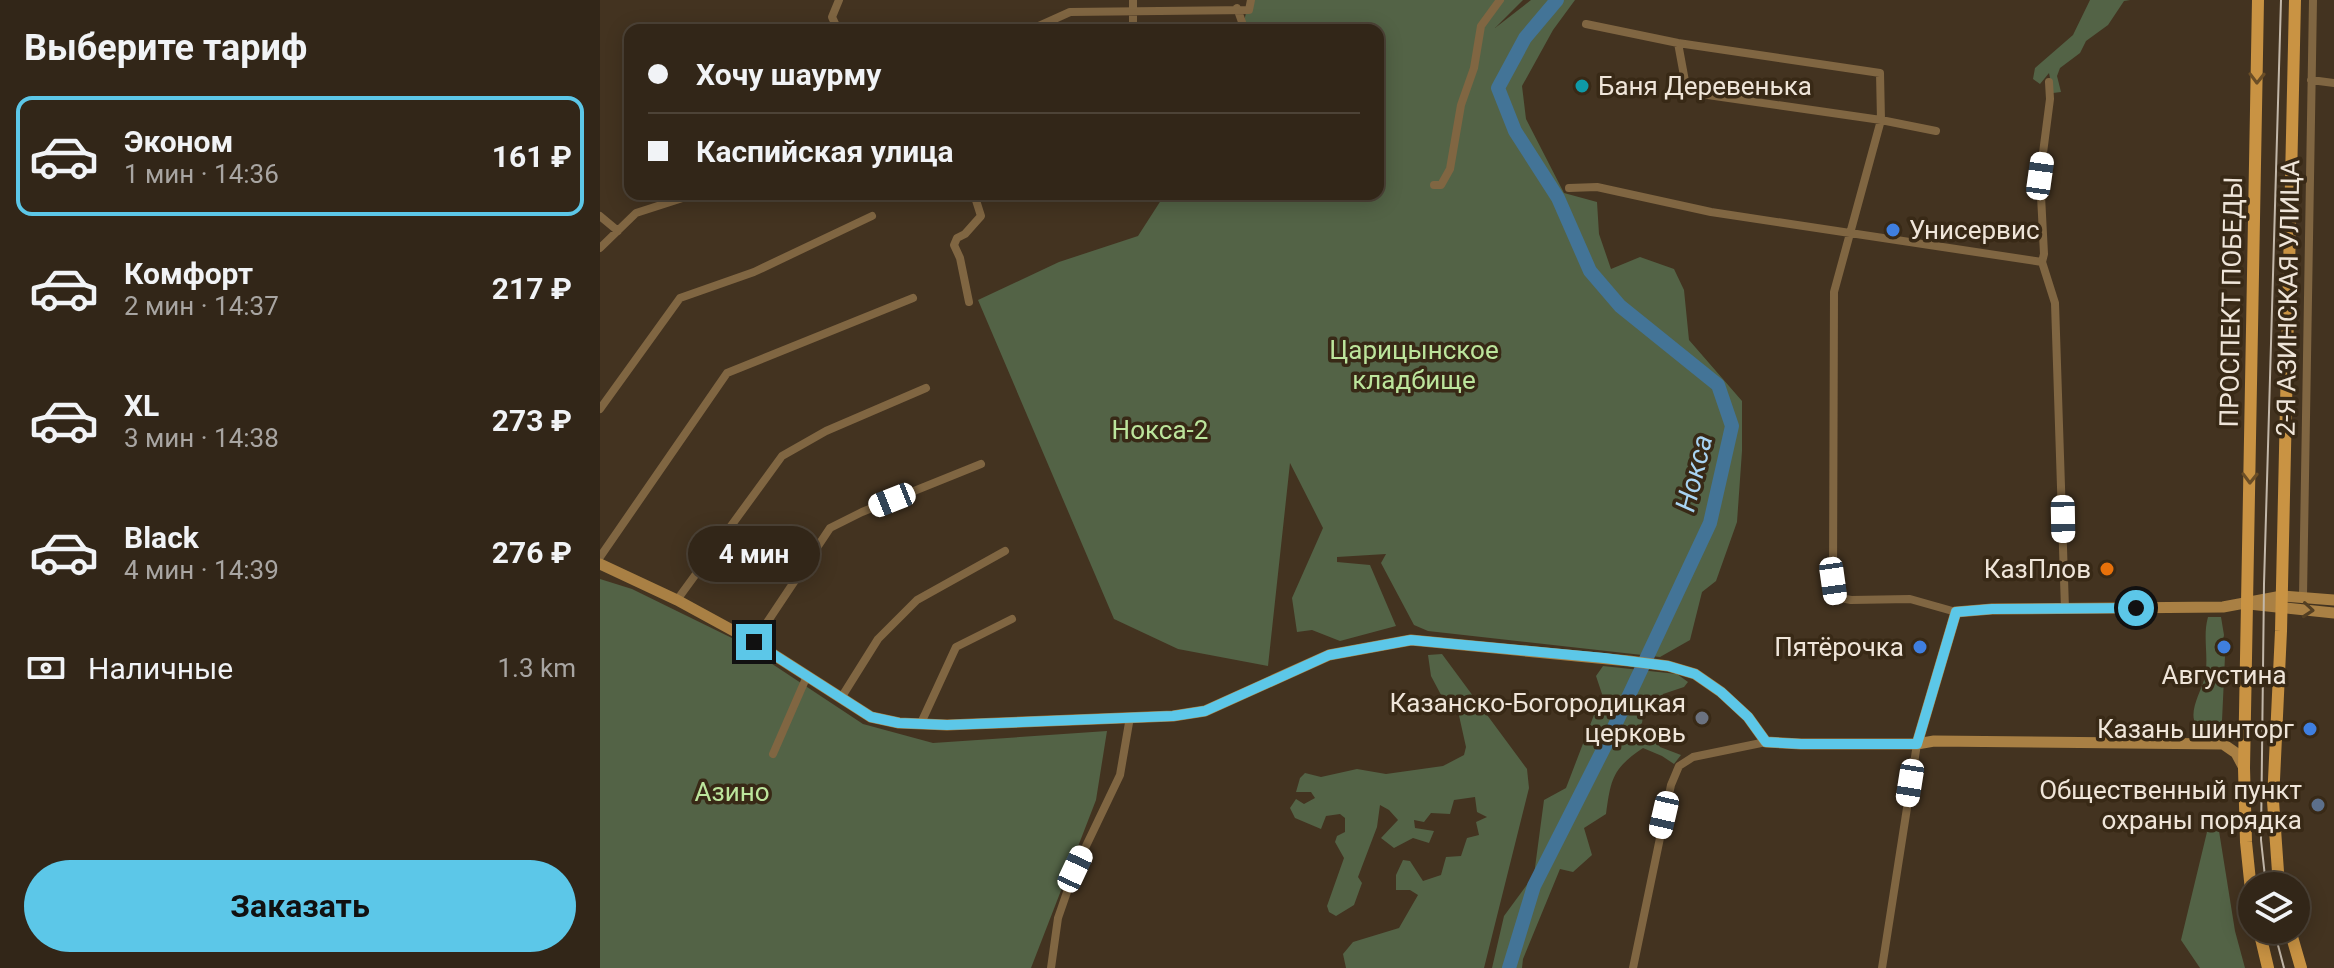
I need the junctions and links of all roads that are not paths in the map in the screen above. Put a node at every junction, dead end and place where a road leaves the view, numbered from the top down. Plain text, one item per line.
1 (839, 0) edge
2 (1500, 0) edge
3 (2258, 0) edge
4 (2295, 0) edge
5 (2313, 0) edge
6 (1134, 4) edge
7 (1250, 5) edge
8 (1237, 8) junction
9 (835, 24) edge
10 (1043, 24) edge
11 (1133, 24) edge
12 (1242, 24) edge
13 (1586, 24) dead end
14 (1678, 43) junction
15 (2311, 80) junction
16 (2049, 82) dead end
17 (2334, 83) edge
18 (1881, 120) junction
19 (1936, 131) dead end
20 (1434, 185) dead end
21 (1569, 188) dead end
22 (676, 200) edge
23 (976, 200) edge
24 (600, 216) edge
25 (872, 216) dead end
26 (618, 231) junction
27 (1850, 232) junction
28 (600, 248) edge
29 (2042, 262) junction
30 (913, 298) dead end
31 (969, 302) dead end
32 (926, 388) dead end
33 (600, 409) edge
34 (981, 464) dead end
35 (1005, 551) dead end
36 (600, 557) edge
37 (600, 564) edge
38 (2303, 596) junction
39 (677, 600) junction
40 (2334, 600) edge
41 (2282, 602) junction
42 (2248, 604) junction
43 (2065, 609) junction
44 (1956, 612) junction
45 (2334, 613) edge
46 (1012, 619) dead end
47 (754, 642) junction
48 (807, 676) junction
49 (841, 698) junction
50 (1130, 717) junction
51 (921, 723) junction
52 (1766, 742) junction
53 (1917, 744) junction
54 (773, 754) dead end
55 (2244, 768) junction
56 (2249, 872) edge
57 (2278, 872) edge
58 (2262, 944) edge
59 (2294, 944) edge
60 (1051, 968) edge
61 (1633, 968) edge
62 (1882, 968) edge
63 (2268, 968) edge
64 (2301, 968) edge

1 - 9 street
2 - 20 street
3 -> 42 main road, ПРОСПЕКТ ПОБЕДЫ
4 - 41 main road
5 - 15 street, 2-Я АЗИНСКАЯ УЛИЦА
6 - 8 street
6 - 10 street
6 - 11 street
7 - 8 street
8 - 12 street
13 - 14 street
14 - 18 street
14 - 18 street
15 - 17 street
15 - 38 street, 2-Я АЗИНСКАЯ УЛИЦА
16 - 29 street
18 - 19 street
18 - 27 street
21 - 27 street
22 - 26 street
23 - 31 street
24 - 26 street
25 - 33 street
26 - 28 street
27 - 29 street
27 - 44 street
29 - 43 street
30 - 36 street
32 - 39 street
34 - 47 street
35 - 49 street
37 - 39 street
38 - 40 street
38 - 41 street
39 - 47 street
41 - 42 street
41 -> 45 street
41 - 57 main road
42 - 43 street
42 - 55 main road, ПРОСПЕКТ ПОБЕДЫ
43 - 44 street
44 - 53 street
46 - 51 street
47 - 48 street
48 - 49 street
48 - 54 street
49 - 51 street
50 - 51 street
50 - 52 street
50 - 60 street
52 - 53 street
52 - 61 street
53 - 55 street
53 - 62 street
55 - 56 main road, ПРОСПЕКТ ПОБЕДЫ
58 - 63 main road
59 - 64 main road

